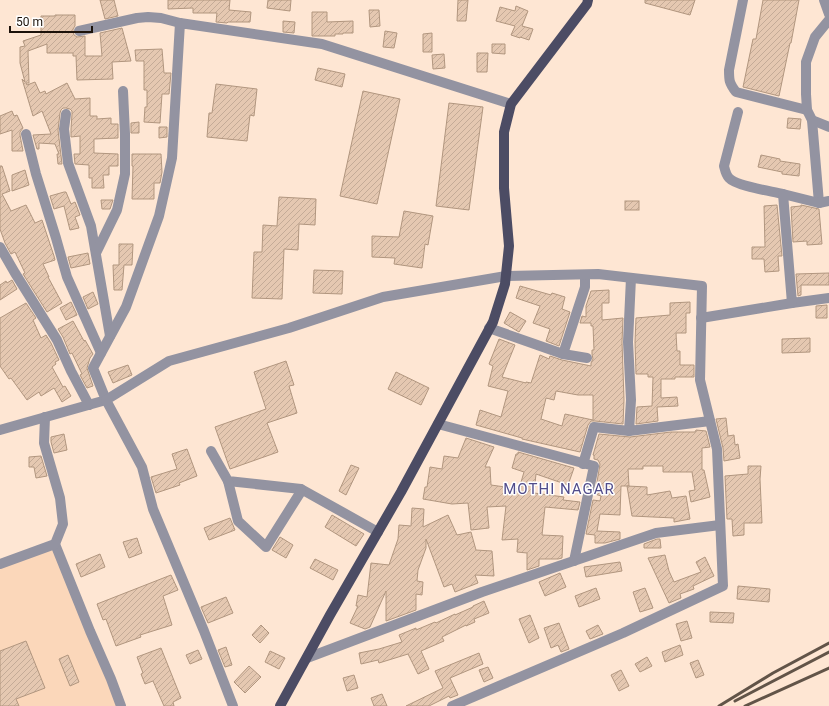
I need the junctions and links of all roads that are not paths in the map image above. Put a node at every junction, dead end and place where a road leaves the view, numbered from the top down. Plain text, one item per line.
1 (588, 0) edge
2 (743, 0) edge
3 (824, 0) edge
4 (829, 14) edge
5 (829, 20) edge
6 (180, 23) junction
7 (79, 31) dead end
8 (123, 92) dead end
9 (511, 104) junction
10 (807, 110) junction
11 (738, 112) dead end
12 (66, 114) dead end
13 (812, 120) junction
14 (829, 127) edge
15 (26, 134) dead end
16 (783, 194) junction
17 (824, 202) edge
18 (0, 247) edge
19 (96, 253) junction
20 (585, 275) junction
21 (506, 276) junction
22 (631, 278) junction
23 (829, 298) edge
24 (792, 303) junction
25 (701, 318) junction
26 (489, 328) junction
27 (110, 336) junction
28 (101, 353) junction
29 (563, 354) junction
30 (587, 358) dead end
31 (106, 400) junction
32 (89, 405) junction
33 (45, 417) junction
34 (710, 421) junction
35 (438, 424) junction
36 (0, 430) edge
37 (629, 431) junction
38 (211, 451) dead end
39 (583, 464) junction
40 (228, 481) junction
41 (301, 488) junction
42 (720, 525) junction
43 (378, 532) junction
44 (55, 544) junction
45 (574, 561) junction
46 (0, 564) edge
47 (307, 658) junction
48 (121, 706) edge
49 (234, 706) edge
50 (280, 706) edge
51 (452, 706) edge

1 - 9 main road
2 - 10 street
3 - 4 street
5 - 10 street
6 - 7 street
6 - 9 street
6 - 27 street
8 - 19 street
9 - 21 main road
10 - 13 street
11 - 16 street
12 - 19 street
13 - 14 street
13 - 17 street
15 - 28 street
16 - 17 street
16 - 24 street
18 - 32 street
19 - 27 street
20 - 21 street
20 - 22 street
20 - 29 street
21 - 26 main road
21 - 31 street
22 - 25 street
22 - 37 street
23 - 24 street
24 - 25 street
25 - 34 street
26 - 29 street
26 - 35 main road
27 - 28 street
28 - 31 street
29 - 30 street
31 - 32 street
31 - 49 street
32 - 33 street
33 - 36 street
33 - 44 street
34 - 37 street
34 - 42 street
35 - 39 street
35 - 43 main road
37 - 39 street
38 - 40 street
39 - 45 street
40 - 41 street
40 - 41 street
41 - 43 street
42 - 45 street
42 - 51 street
43 - 47 main road
44 - 46 street
44 - 48 street
45 - 47 street
47 - 50 main road

